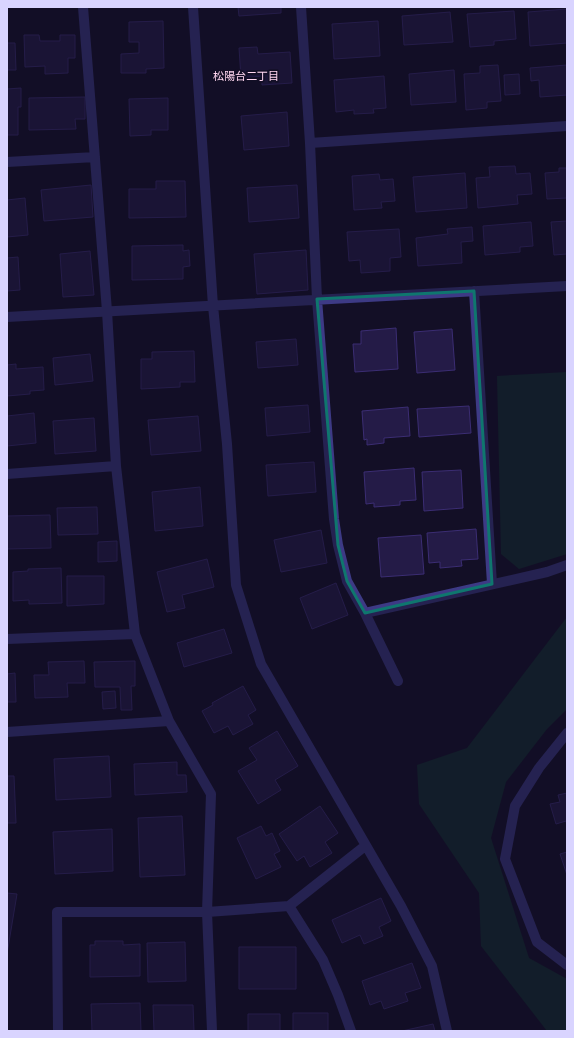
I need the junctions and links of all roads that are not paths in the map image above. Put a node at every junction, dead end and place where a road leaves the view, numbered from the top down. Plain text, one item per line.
1 (83, 7) edge
2 (193, 7) edge
3 (301, 7) edge
4 (567, 126) edge
5 (310, 143) junction
6 (95, 157) junction
7 (7, 162) edge
8 (567, 286) edge
9 (474, 291) junction
10 (317, 299) junction
11 (213, 306) junction
12 (107, 311) junction
13 (7, 317) edge
14 (116, 466) junction
15 (7, 474) edge
16 (567, 565) edge
17 (492, 584) junction
18 (365, 613) junction
19 (135, 634) junction
20 (7, 639) edge
21 (398, 681) dead end
22 (170, 722) junction
23 (7, 732) edge
24 (567, 733) edge
25 (366, 846) junction
26 (289, 906) junction
27 (207, 912) junction
28 (567, 965) edge
29 (58, 1031) edge
30 (212, 1031) edge
31 (351, 1031) edge
32 (447, 1031) edge

1 - 6 street
2 - 11 street
3 - 5 street
4 - 5 street
5 - 10 street
6 - 7 street
6 - 12 street
8 - 9 street
9 - 10 street
9 - 17 street
10 - 11 street
10 - 18 street
11 - 12 street
11 - 25 street
12 - 13 street
12 - 14 street
14 - 15 street
14 - 19 street
16 - 17 street
17 - 18 street
18 - 21 street
19 - 20 street
19 - 22 street
22 - 23 street
22 - 27 street
24 - 28 street
25 - 26 street
25 - 32 street
26 - 27 street
26 - 31 street
27 - 29 street
27 - 30 street

